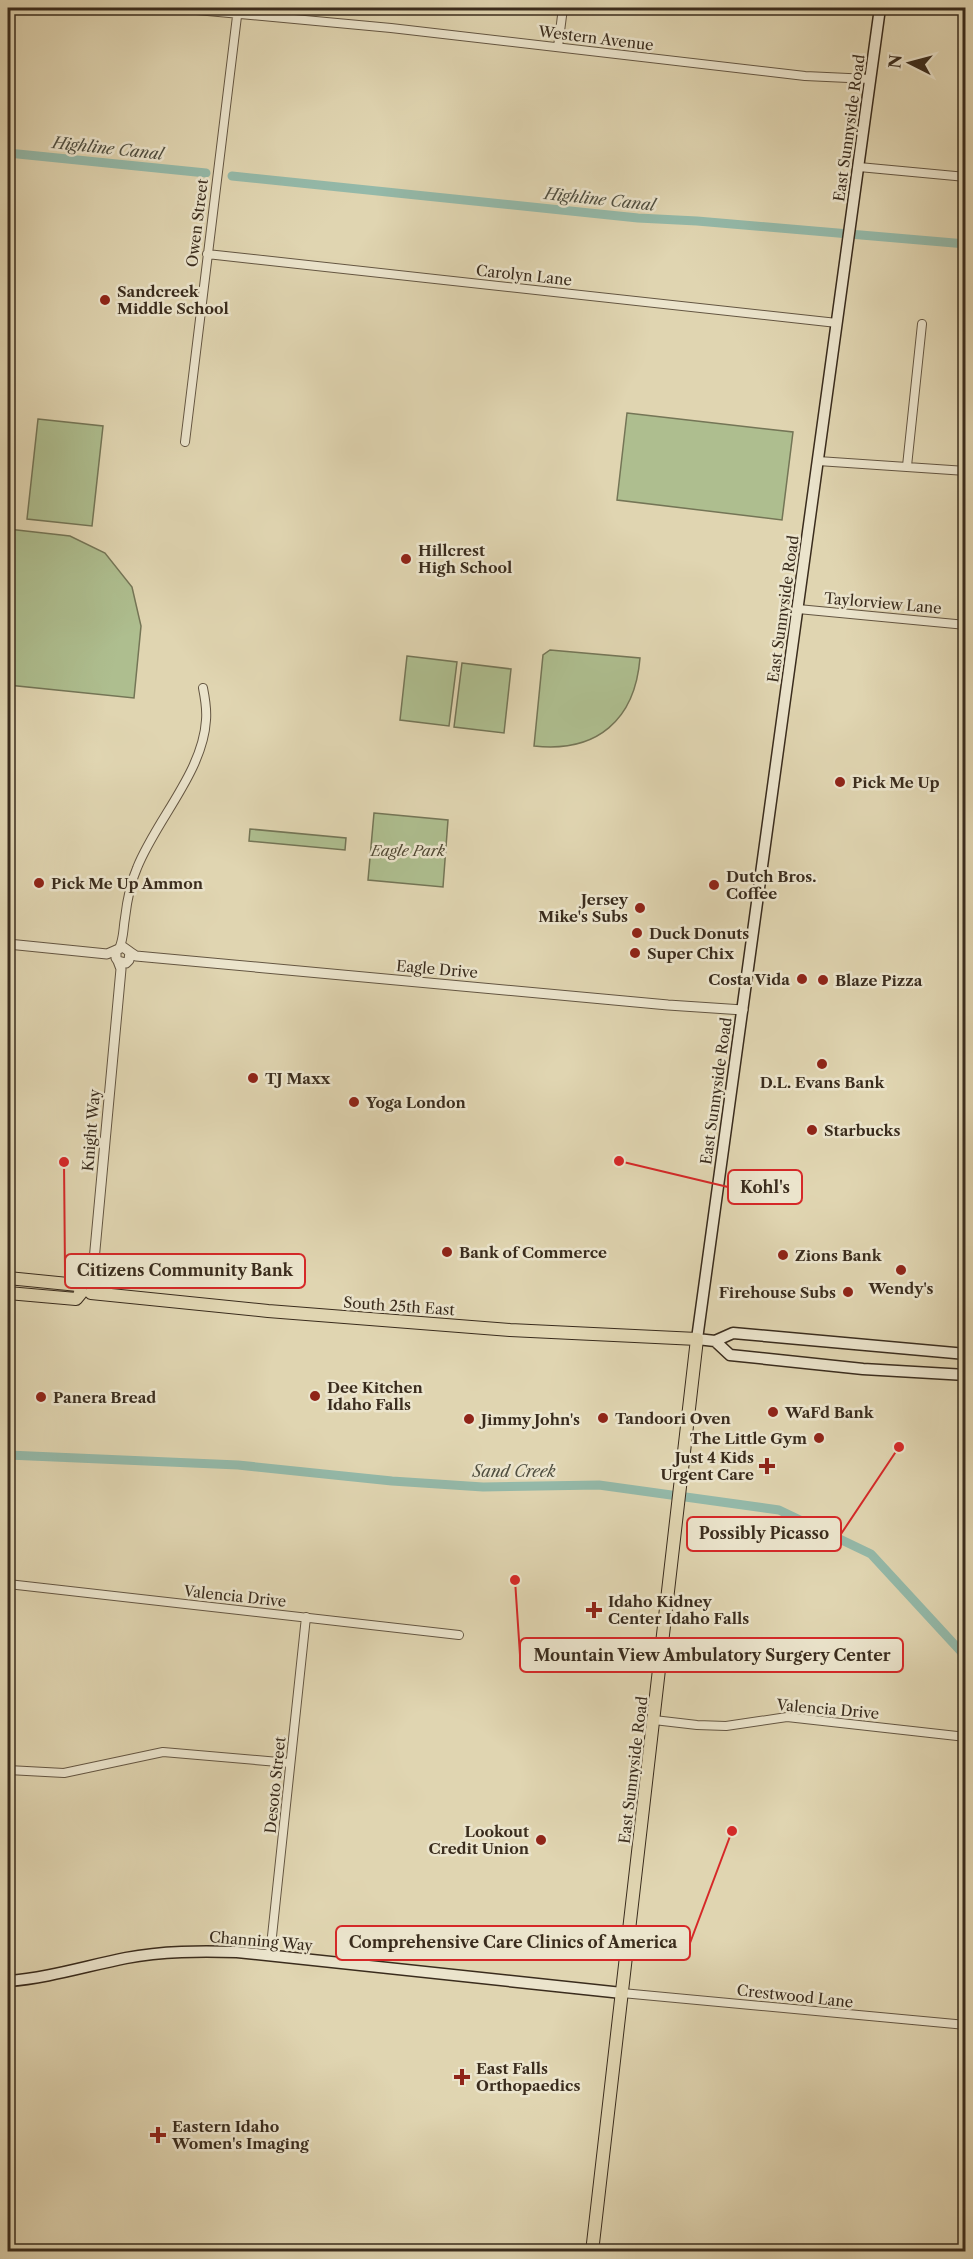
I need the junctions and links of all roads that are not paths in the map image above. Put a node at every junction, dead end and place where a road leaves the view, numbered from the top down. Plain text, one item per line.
1 (175, 8) edge
2 (563, 8) edge
3 (880, 8) edge
4 (238, 11) edge
5 (558, 47) junction
6 (870, 79) junction
7 (859, 167) junction
8 (966, 177) edge
9 (207, 254) junction
10 (837, 323) junction
11 (922, 324) dead end
12 (185, 442) dead end
13 (818, 461) junction
14 (907, 466) junction
15 (966, 471) edge
16 (798, 609) junction
17 (966, 625) edge
18 (203, 688) dead end
19 (8, 944) edge
20 (122, 955) junction
21 (743, 1010) junction
22 (8, 1278) edge
23 (8, 1293) edge
24 (86, 1293) junction
25 (697, 1339) junction
26 (715, 1341) junction
27 (966, 1354) edge
28 (966, 1375) edge
29 (8, 1584) edge
30 (306, 1617) junction
31 (459, 1635) dead end
32 (654, 1720) junction
33 (966, 1737) edge
34 (290, 1763) junction
35 (8, 1770) edge
36 (270, 1955) junction
37 (8, 1981) edge
38 (622, 1993) junction
39 (966, 2025) edge
40 (592, 2252) edge

1 - 4 street, Western Avenue
2 - 5 street
3 - 6 main road, East Sunnyside Road
4 - 5 street, Western Avenue
4 - 9 street, Owen Street
5 - 6 street, Western Avenue
6 - 7 main road, East Sunnyside Road
7 - 8 street
7 - 10 main road, East Sunnyside Road
9 - 10 street, Carolyn Lane
9 - 12 street, Owen Street
10 - 13 main road, East Sunnyside Road
11 - 14 street
13 - 14 street
13 - 16 main road, East Sunnyside Road
14 - 15 street
16 - 17 street, Taylorview Lane
16 - 21 main road, East Sunnyside Road
18 - 20 street, Knight Way
19 - 20 street, Eagle Drive
20 - 21 street, Eagle Drive
20 - 24 street, Knight Way
21 - 25 main road, East Sunnyside Road
22 - 24 main road, South 25th East
23 - 24 main road, South 25th East
24 - 25 main road, South 25th East
25 - 26 main road, South 25th East
25 - 32 main road, East Sunnyside Road
26 - 27 main road, South 25th East
26 - 28 main road, South 25th East
29 - 30 street, Valencia Drive
30 - 31 street, Valencia Drive
30 - 34 street, Desoto Street
32 - 33 street, Valencia Drive
32 - 38 main road, East Sunnyside Road
34 - 35 street
34 - 36 street, Desoto Street
36 - 37 main road, Channing Way
36 - 38 main road, Channing Way
38 - 39 street, Crestwood Lane
38 - 40 main road, East Sunnyside Road

